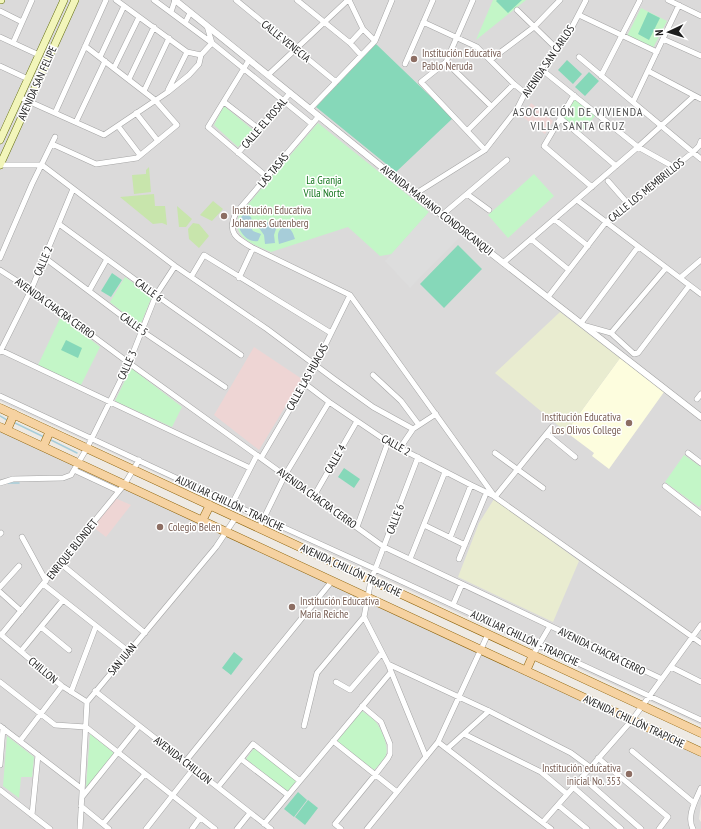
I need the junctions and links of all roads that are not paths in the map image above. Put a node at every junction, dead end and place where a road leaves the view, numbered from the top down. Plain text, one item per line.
1 (32, 0) edge
2 (64, 0) edge
3 (75, 0) edge
4 (106, 0) edge
5 (116, 0) edge
6 (154, 0) edge
7 (175, 0) edge
8 (236, 0) edge
9 (297, 0) edge
10 (349, 0) edge
11 (392, 0) edge
12 (433, 0) edge
13 (473, 0) edge
14 (560, 0) edge
15 (586, 0) edge
16 (640, 0) edge
17 (668, 0) edge
18 (679, 5) junction
19 (124, 6) junction
20 (517, 10) dead end
21 (0, 11) edge
22 (171, 12) junction
23 (190, 13) junction
24 (579, 15) junction
25 (701, 16) edge
26 (139, 17) junction
27 (22, 22) junction
28 (324, 22) junction
29 (423, 22) junction
30 (185, 23) junction
31 (207, 26) junction
32 (154, 27) junction
33 (534, 27) junction
34 (363, 29) junction
35 (622, 35) junction
36 (0, 37) edge
37 (169, 38) junction
38 (457, 38) junction
39 (223, 39) junction
40 (663, 39) junction
41 (375, 41) junction
42 (13, 43) junction
43 (212, 43) junction
44 (350, 43) junction
45 (85, 46) junction
46 (217, 47) junction
47 (295, 48) junction
48 (556, 48) junction
49 (187, 52) junction
50 (657, 52) junction
51 (39, 55) junction
52 (201, 55) junction
53 (361, 55) junction
54 (701, 56) edge
55 (579, 57) dead end
56 (102, 59) junction
57 (249, 60) junction
58 (490, 60) junction
59 (446, 62) junction
60 (405, 64) dead end
61 (0, 66) edge
62 (114, 68) junction
63 (244, 69) junction
64 (541, 69) junction
65 (648, 71) junction
66 (268, 75) junction
67 (601, 76) junction
68 (28, 79) junction
69 (128, 80) junction
70 (336, 82) junction
71 (514, 84) junction
72 (144, 91) junction
73 (168, 92) junction
74 (290, 93) junction
75 (525, 93) junction
76 (574, 95) junction
77 (694, 96) junction
78 (19, 97) junction
79 (155, 100) junction
80 (701, 100) edge
81 (283, 101) junction
82 (28, 102) junction
83 (224, 102) junction
84 (633, 102) junction
85 (492, 106) junction
86 (310, 109) junction
87 (55, 113) junction
88 (136, 113) junction
89 (319, 116) junction
90 (560, 118) junction
91 (76, 122) junction
92 (312, 124) junction
93 (118, 126) junction
94 (661, 126) junction
95 (259, 129) junction
96 (467, 131) junction
97 (55, 137) dead end
98 (0, 140) edge
99 (158, 141) junction
100 (701, 141) edge
101 (52, 144) junction
102 (638, 147) junction
103 (485, 150) junction
104 (238, 153) junction
105 (692, 153) junction
106 (140, 155) junction
107 (701, 159) edge
108 (507, 160) dead end
109 (0, 165) edge
110 (42, 165) junction
111 (616, 166) junction
112 (674, 167) junction
113 (267, 177) junction
114 (608, 181) dead end
115 (592, 187) junction
116 (74, 189) junction
117 (415, 194) junction
118 (467, 194) junction
119 (577, 200) junction
120 (629, 205) junction
121 (489, 210) dead end
122 (442, 215) junction
123 (554, 219) junction
124 (606, 222) junction
125 (59, 224) junction
126 (531, 239) junction
127 (588, 246) junction
128 (638, 247) junction
129 (253, 248) junction
130 (0, 258) edge
131 (45, 258) junction
132 (107, 259) junction
133 (701, 260) edge
134 (503, 262) junction
135 (175, 266) junction
136 (666, 268) junction
137 (0, 270) edge
138 (569, 270) junction
139 (191, 277) junction
140 (239, 278) junction
141 (680, 278) junction
142 (689, 286) junction
143 (31, 290) junction
144 (89, 291) junction
145 (701, 294) edge
146 (156, 295) junction
147 (350, 295) junction
148 (548, 298) junction
149 (582, 324) junction
150 (142, 331) junction
151 (331, 333) junction
152 (611, 333) junction
153 (0, 351) edge
154 (241, 355) dead end
155 (129, 363) junction
156 (315, 366) junction
157 (372, 375) dead end
158 (304, 383) junction
159 (225, 386) dead end
160 (0, 396) edge
161 (109, 402) junction
162 (329, 402) junction
163 (0, 408) edge
164 (14, 414) junction
165 (436, 414) junction
166 (701, 417) edge
167 (357, 421) junction
168 (419, 425) junction
169 (552, 427) dead end
170 (3, 428) edge
171 (413, 429) junction
172 (50, 431) junction
173 (547, 434) junction
174 (91, 438) junction
175 (388, 442) junction
176 (43, 447) junction
177 (87, 448) junction
178 (400, 448) junction
179 (495, 453) dead end
180 (688, 453) dead end
181 (259, 456) junction
182 (418, 457) junction
183 (575, 457) dead end
184 (139, 460) junction
185 (701, 463) edge
186 (76, 467) junction
187 (250, 468) junction
188 (518, 469) junction
189 (134, 470) junction
190 (445, 472) junction
191 (285, 475) junction
192 (0, 483) edge
193 (124, 485) junction
194 (471, 486) junction
195 (665, 486) dead end
196 (543, 488) dead end
197 (119, 491) junction
198 (314, 496) junction
199 (485, 496) dead end
200 (495, 496) junction
201 (232, 504) junction
202 (210, 505) junction
203 (700, 513) edge
204 (236, 517) junction
205 (264, 519) junction
206 (202, 521) junction
207 (424, 525) junction
208 (357, 527) junction
209 (259, 528) junction
210 (227, 532) junction
211 (22, 537) dead end
212 (450, 538) junction
213 (465, 545) junction
214 (384, 547) junction
215 (410, 559) junction
216 (459, 559) dead end
217 (60, 563) junction
218 (19, 566) dead end
219 (375, 569) junction
220 (371, 580) junction
221 (332, 581) junction
222 (44, 582) junction
223 (462, 584) junction
224 (0, 587) edge
225 (0, 592) edge
226 (368, 598) junction
227 (63, 600) junction
228 (453, 605) junction
229 (21, 611) junction
230 (364, 616) junction
231 (701, 625) edge
232 (96, 626) junction
233 (550, 626) junction
234 (41, 627) junction
235 (145, 633) junction
236 (488, 634) junction
237 (1, 635) edge
238 (692, 637) junction
239 (701, 643) edge
240 (539, 644) junction
241 (69, 650) dead end
242 (480, 650) junction
243 (128, 651) junction
244 (21, 652) junction
245 (382, 652) junction
246 (533, 655) junction
247 (388, 664) junction
248 (671, 667) junction
249 (526, 671) junction
250 (391, 672) junction
251 (662, 679) junction
252 (0, 682) edge
253 (336, 682) dead end
254 (701, 682) edge
255 (62, 686) junction
256 (95, 691) junction
257 (71, 692) junction
258 (650, 695) junction
259 (459, 698) junction
260 (87, 702) junction
261 (362, 706) junction
262 (642, 706) junction
263 (489, 711) junction
264 (40, 714) junction
265 (632, 720) junction
266 (701, 720) edge
267 (139, 726) junction
268 (304, 726) dead end
269 (2, 727) edge
270 (86, 727) junction
271 (701, 733) edge
272 (464, 734) junction
273 (20, 742) junction
274 (333, 742) junction
275 (438, 742) junction
276 (448, 748) junction
277 (632, 751) dead end
278 (118, 752) junction
279 (701, 752) edge
280 (38, 755) junction
281 (426, 757) junction
282 (598, 758) junction
283 (241, 759) junction
284 (185, 762) junction
285 (0, 766) edge
286 (590, 767) junction
287 (194, 768) junction
288 (145, 774) junction
289 (375, 775) junction
290 (582, 777) junction
291 (300, 781) junction
292 (218, 787) junction
293 (573, 787) junction
294 (701, 788) edge
295 (82, 789) junction
296 (0, 790) edge
297 (397, 792) junction
298 (567, 794) junction
299 (172, 795) junction
300 (288, 795) junction
301 (82, 797) junction
302 (694, 803) junction
303 (558, 805) junction
304 (81, 806) junction
305 (250, 813) junction
306 (32, 815) junction
307 (200, 818) junction
308 (543, 822) junction
309 (103, 824) junction
310 (264, 824) junction
311 (50, 829) edge
312 (80, 829) edge
313 (110, 829) edge
314 (146, 829) edge
315 (192, 829) edge
316 (215, 829) edge
317 (237, 829) edge
318 (271, 829) edge
319 (341, 829) edge
320 (367, 829) edge
321 (551, 829) edge
322 (587, 829) edge
323 (621, 829) edge
324 (641, 829) edge
325 (659, 829) edge
326 (693, 829) edge

1 - 27 street
2 - 51 main road, AVENIDA SAN FELIPE
3 - 82 main road, AVENIDA SAN FELIPE
4 - 45 street
5 - 19 street
6 - 22 street
7 - 22 street
7 - 23 street, AVENIDA MARIANO CONDORCANQUI
8 - 47 street, CALLE VENECIA
9 - 28 street
10 - 28 street
10 - 34 street
11 - 41 street
12 - 29 street
13 - 38 street
14 - 33 street
15 - 24 street, AVENIDA SAN CARLOS
16 - 35 street
17 - 18 street
18 - 25 street
18 - 40 street
19 - 26 street
19 - 56 street
20 - 33 street
21 - 27 street
22 - 30 street
23 - 30 street
23 - 31 street, AVENIDA MARIANO CONDORCANQUI
24 - 35 street
24 - 48 street, AVENIDA SAN CARLOS
26 - 32 street
26 - 62 street
27 - 42 street
28 - 44 street
28 - 47 street
29 - 38 street
29 - 60 street
30 - 43 street
31 - 39 street, AVENIDA MARIANO CONDORCANQUI
31 - 43 street
32 - 37 street
32 - 69 street
33 - 48 street
33 - 58 street
34 - 41 street
34 - 44 street
35 - 50 street
35 - 67 street
36 - 42 street
37 - 49 street
37 - 72 street
38 - 58 street
38 - 59 street
39 - 46 street
39 - 57 street, AVENIDA MARIANO CONDORCANQUI
40 - 50 street
40 - 54 street
41 - 53 street
42 - 51 street
43 - 46 street
43 - 52 street
44 - 53 street
45 - 56 street
45 - 87 street
46 - 63 street
47 - 66 street
47 - 70 street, CALLE VENECIA
48 - 64 street, AVENIDA SAN CARLOS
49 - 52 street
49 - 73 street
50 - 65 street
51 - 68 main road, AVENIDA SAN FELIPE
52 - 73 street
53 - 70 street
55 - 67 street
56 - 62 street
56 - 91 street
57 - 63 street
57 - 66 street, AVENIDA MARIANO CONDORCANQUI
58 - 71 street
59 - 85 street
59 - 96 street
61 - 68 street
62 - 69 street
63 - 81 street
63 - 83 street
64 - 75 street, AVENIDA SAN CARLOS
64 - 76 street
65 - 77 street
65 - 84 street
66 - 74 street, AVENIDA MARIANO CONDORCANQUI
67 - 84 street
68 - 78 main road, AVENIDA SAN FELIPE
69 - 72 street
70 - 86 street
71 - 75 street
71 - 85 street
72 - 79 street
73 - 79 street
74 - 81 street, CALLE EL ROSAL
74 - 86 street, AVENIDA MARIANO CONDORCANQUI
75 - 103 street, AVENIDA SAN CARLOS
76 - 90 street
76 - 102 street
77 - 80 street
77 - 94 street
78 - 82 street
78 - 98 main road, AVENIDA SAN FELIPE
79 - 88 street
79 - 99 street
81 - 92 street
81 - 95 street, CALLE EL ROSAL
82 - 87 street
82 - 109 main road, AVENIDA SAN FELIPE
83 - 95 street
83 - 104 street
84 - 94 street
85 - 96 street
86 - 89 street, AVENIDA MARIANO CONDORCANQUI
87 - 91 street
88 - 93 street
88 - 99 street
89 - 92 street, LAS TASAS
89 - 117 street, AVENIDA MARIANO CONDORCANQUI
90 - 111 street
90 - 115 street
91 - 93 street
92 - 113 street, LAS TASAS
93 - 106 street
94 - 102 street
94 - 105 street
95 - 104 street, CALLE EL ROSAL
96 - 103 street
97 - 101 street
99 - 106 street
100 - 105 street, CALLE LOS MEMBRILLOS
101 - 106 street
101 - 110 street
102 - 111 street
102 - 112 street
103 - 117 street, AVENIDA SAN CARLOS
104 - 113 street
105 - 107 street
105 - 112 street, CALLE LOS MEMBRILLOS
108 - 118 street
109 - 110 street
110 - 116 street
110 - 130 street
111 - 115 street
112 - 120 street, CALLE LOS MEMBRILLOS
113 - 129 street, LAS TASAS
114 - 120 street
115 - 119 street
116 - 125 street, CALLE 2
116 - 135 street
117 - 122 street, AVENIDA MARIANO CONDORCANQUI
118 - 121 street
118 - 122 street
119 - 123 street
119 - 124 street
120 - 124 street, CALLE LOS MEMBRILLOS
122 - 134 street, AVENIDA MARIANO CONDORCANQUI
123 - 126 street
123 - 127 street
124 - 127 street, CALLE LOS MEMBRILLOS
124 - 128 street
125 - 131 street, CALLE 2
125 - 132 street, CALLE 6
126 - 134 street
126 - 138 street
127 - 138 street, CALLE LOS MEMBRILLOS
128 - 136 street
128 - 149 street
129 - 140 street
129 - 147 street
131 - 143 street, CALLE 2
131 - 144 street, CALLE 5
132 - 144 street
132 - 146 street, CALLE 6
133 - 141 street
134 - 148 street, AVENIDA MARIANO CONDORCANQUI
135 - 139 street
135 - 146 street, CALLE 3
136 - 141 street
136 - 152 street
137 - 143 street, AVENIDA CHACRA CERRO
138 - 148 street, CALLE LOS MEMBRILLOS
139 - 140 street
139 - 156 street
140 - 151 street
141 - 142 street
142 - 145 street
142 - 152 street
143 - 153 street, CALLE 2
143 - 155 street, AVENIDA CHACRA CERRO
144 - 150 street, CALLE 5
146 - 150 street, CALLE 3
146 - 154 street, CALLE 6
147 - 151 street, CALLE LAS HUACAS
147 - 165 street
148 - 149 street, AVENIDA MARIANO CONDORCANQUI
149 - 152 street
149 - 166 street, AVENIDA MARIANO CONDORCANQUI
150 - 155 street, CALLE 3
150 - 159 street, CALLE 5
151 - 156 street, CALLE LAS HUACAS
153 - 161 street
155 - 161 street, CALLE 3
155 - 181 street, AVENIDA CHACRA CERRO
156 - 158 street, CALLE LAS HUACAS
156 - 171 street
157 - 168 street
158 - 162 street, CALLE 2
158 - 181 street, CALLE LAS HUACAS
160 - 174 street, AUXILIAR CHILLÓN - TRAPICHE
161 - 174 street, CALLE 3
161 - 187 street
162 - 167 street, CALLE 2
162 - 191 street
163 - 164 main road, AVENIDA CHILLÓN TRAPICHE
164 - 170 main road
164 - 172 main road, AVENIDA CHILLÓN TRAPICHE
165 - 168 street
165 - 200 street
167 - 175 street, CALLE 2
167 - 198 street, CALLE 4
168 - 171 street
169 - 173 street
170 - 176 main road, AVENIDA CHILLÓN TRAPICHE
171 - 178 street
172 - 176 main road
172 - 177 main road, AVENIDA CHILLÓN TRAPICHE
173 - 183 street
173 - 188 street
174 - 177 street, CALLE 3
174 - 184 street, AUXILIAR CHILLÓN - TRAPICHE
175 - 178 street, CALLE 2
175 - 208 street
176 - 186 main road, AVENIDA CHILLÓN TRAPICHE
177 - 186 street, CALLE 3
177 - 189 main road, AVENIDA CHILLÓN TRAPICHE
178 - 182 street, CALLE 2
179 - 188 street
180 - 185 street
181 - 187 street, CALLE LAS HUACAS
181 - 191 street, AVENIDA CHACRA CERRO
182 - 190 street, CALLE 2
182 - 214 street, CALLE 6
184 - 189 street, ENRIQUE BLONDET
184 - 201 street, AUXILIAR CHILLÓN - TRAPICHE
186 - 192 street
186 - 193 main road, AVENIDA CHILLÓN TRAPICHE
186 - 197 street
187 - 201 street, CALLE LAS HUACAS
188 - 196 street
188 - 200 street
189 - 193 street, ENRIQUE BLONDET
189 - 202 main road, AVENIDA CHILLÓN TRAPICHE
190 - 194 street, CALLE 2
190 - 207 street
191 - 198 street, AVENIDA CHACRA CERRO
191 - 205 street
193 - 197 street, ENRIQUE BLONDET
193 - 206 main road, AVENIDA CHILLÓN TRAPICHE
194 - 200 street, CALLE 2
194 - 212 street
195 - 203 street
197 - 217 street, ENRIQUE BLONDET
198 - 208 street, AVENIDA CHACRA CERRO
199 - 213 street
200 - 238 street
201 - 205 street, AUXILIAR CHILLÓN - TRAPICHE
202 - 204 main road, AVENIDA CHILLÓN TRAPICHE
202 - 206 main road
204 - 209 main road, AVENIDA CHILLÓN TRAPICHE
204 - 210 street, SAN JUAN
205 - 209 street
205 - 219 street, AUXILIAR CHILLÓN - TRAPICHE
206 - 210 main road, AVENIDA CHILLÓN TRAPICHE
207 - 212 street
207 - 215 street
208 - 214 street, AVENIDA CHACRA CERRO
209 - 220 main road, AVENIDA CHILLÓN TRAPICHE
210 - 221 main road, AVENIDA CHILLÓN TRAPICHE
210 - 235 street, SAN JUAN
211 - 222 street
212 - 213 street
213 - 216 street
214 - 215 street, AVENIDA CHACRA CERRO
214 - 219 street, CALLE 6
215 - 223 street, AVENIDA CHACRA CERRO
217 - 222 street, ENRIQUE BLONDET
217 - 235 street
218 - 224 street
219 - 220 street, CALLE 6
219 - 228 street, AUXILIAR CHILLÓN - TRAPICHE
220 - 226 street, CALLE 6
220 - 236 main road, AVENIDA CHILLÓN TRAPICHE
221 - 226 main road, AVENIDA CHILLÓN TRAPICHE
221 - 284 street
222 - 227 street
222 - 229 street, ENRIQUE BLONDET
223 - 228 street
223 - 233 street, AVENIDA CHACRA CERRO
225 - 229 street
226 - 230 street, CALLE 6
226 - 242 main road, AVENIDA CHILLÓN TRAPICHE
227 - 232 street
227 - 234 street
228 - 240 street, AUXILIAR CHILLÓN - TRAPICHE
229 - 237 street, ENRIQUE BLONDET
230 - 245 street
230 - 268 street
231 - 238 street
232 - 243 street
232 - 257 street
233 - 240 street
233 - 251 street, AVENIDA CHACRA CERRO
234 - 241 street
234 - 244 street
235 - 243 street, SAN JUAN
236 - 242 street
236 - 246 main road, AVENIDA CHILLÓN TRAPICHE
237 - 244 street, CHILLON
238 - 239 street
238 - 248 street
240 - 246 street
240 - 258 street, AUXILIAR CHILLÓN - TRAPICHE
242 - 249 main road, AVENIDA CHILLÓN TRAPICHE
242 - 259 street
243 - 256 street, SAN JUAN
244 - 255 street, CHILLON
245 - 247 street
245 - 253 street
246 - 249 main road
246 - 262 main road, AVENIDA CHILLÓN TRAPICHE
247 - 250 street
247 - 259 street
248 - 251 street
248 - 254 street
249 - 265 main road, AVENIDA CHILLÓN TRAPICHE
250 - 261 street
250 - 281 street
251 - 258 street
252 - 264 street
255 - 257 street, CHILLON
255 - 264 street
256 - 260 street, SAN JUAN
256 - 267 street, AVENIDA CHILLON
257 - 260 street, CHILLON
258 - 262 street
258 - 266 street, AUXILIAR CHILLÓN - TRAPICHE
259 - 263 street
259 - 275 street
260 - 270 street
261 - 274 street
261 - 289 street
262 - 265 street
262 - 271 main road, AVENIDA CHILLÓN TRAPICHE
263 - 272 street
263 - 286 street
264 - 270 street
264 - 273 street
265 - 279 main road, AVENIDA CHILLÓN TRAPICHE
265 - 282 street
267 - 278 street
267 - 284 street, AVENIDA CHILLON
269 - 273 street
269 - 285 street
270 - 278 street
270 - 295 street
272 - 276 street
272 - 298 street
273 - 280 street
274 - 289 street
274 - 291 street
275 - 276 street
275 - 281 street
276 - 308 street
277 - 302 street
278 - 288 street
278 - 301 street
280 - 295 street
280 - 306 street
281 - 297 street
282 - 286 street
282 - 325 street
283 - 291 street
283 - 292 street
283 - 300 street
284 - 287 street, AVENIDA CHILLON
286 - 290 street
287 - 292 street, AVENIDA CHILLON
287 - 299 street
288 - 299 street
288 - 309 street
289 - 297 street
289 - 319 street
290 - 293 street
290 - 324 street
291 - 300 street
292 - 305 street, AVENIDA CHILLON
293 - 298 street
293 - 323 street
294 - 302 street
295 - 301 street
296 - 306 street
297 - 320 street
298 - 303 street
299 - 307 street
299 - 314 street
300 - 310 street
301 - 304 street
302 - 326 street
303 - 308 street
303 - 322 street
304 - 309 street
304 - 312 street
305 - 310 street, AVENIDA CHILLON
305 - 317 street
306 - 311 street
307 - 315 street
307 - 316 street
308 - 321 street
309 - 313 street
310 - 318 street, AVENIDA CHILLON

